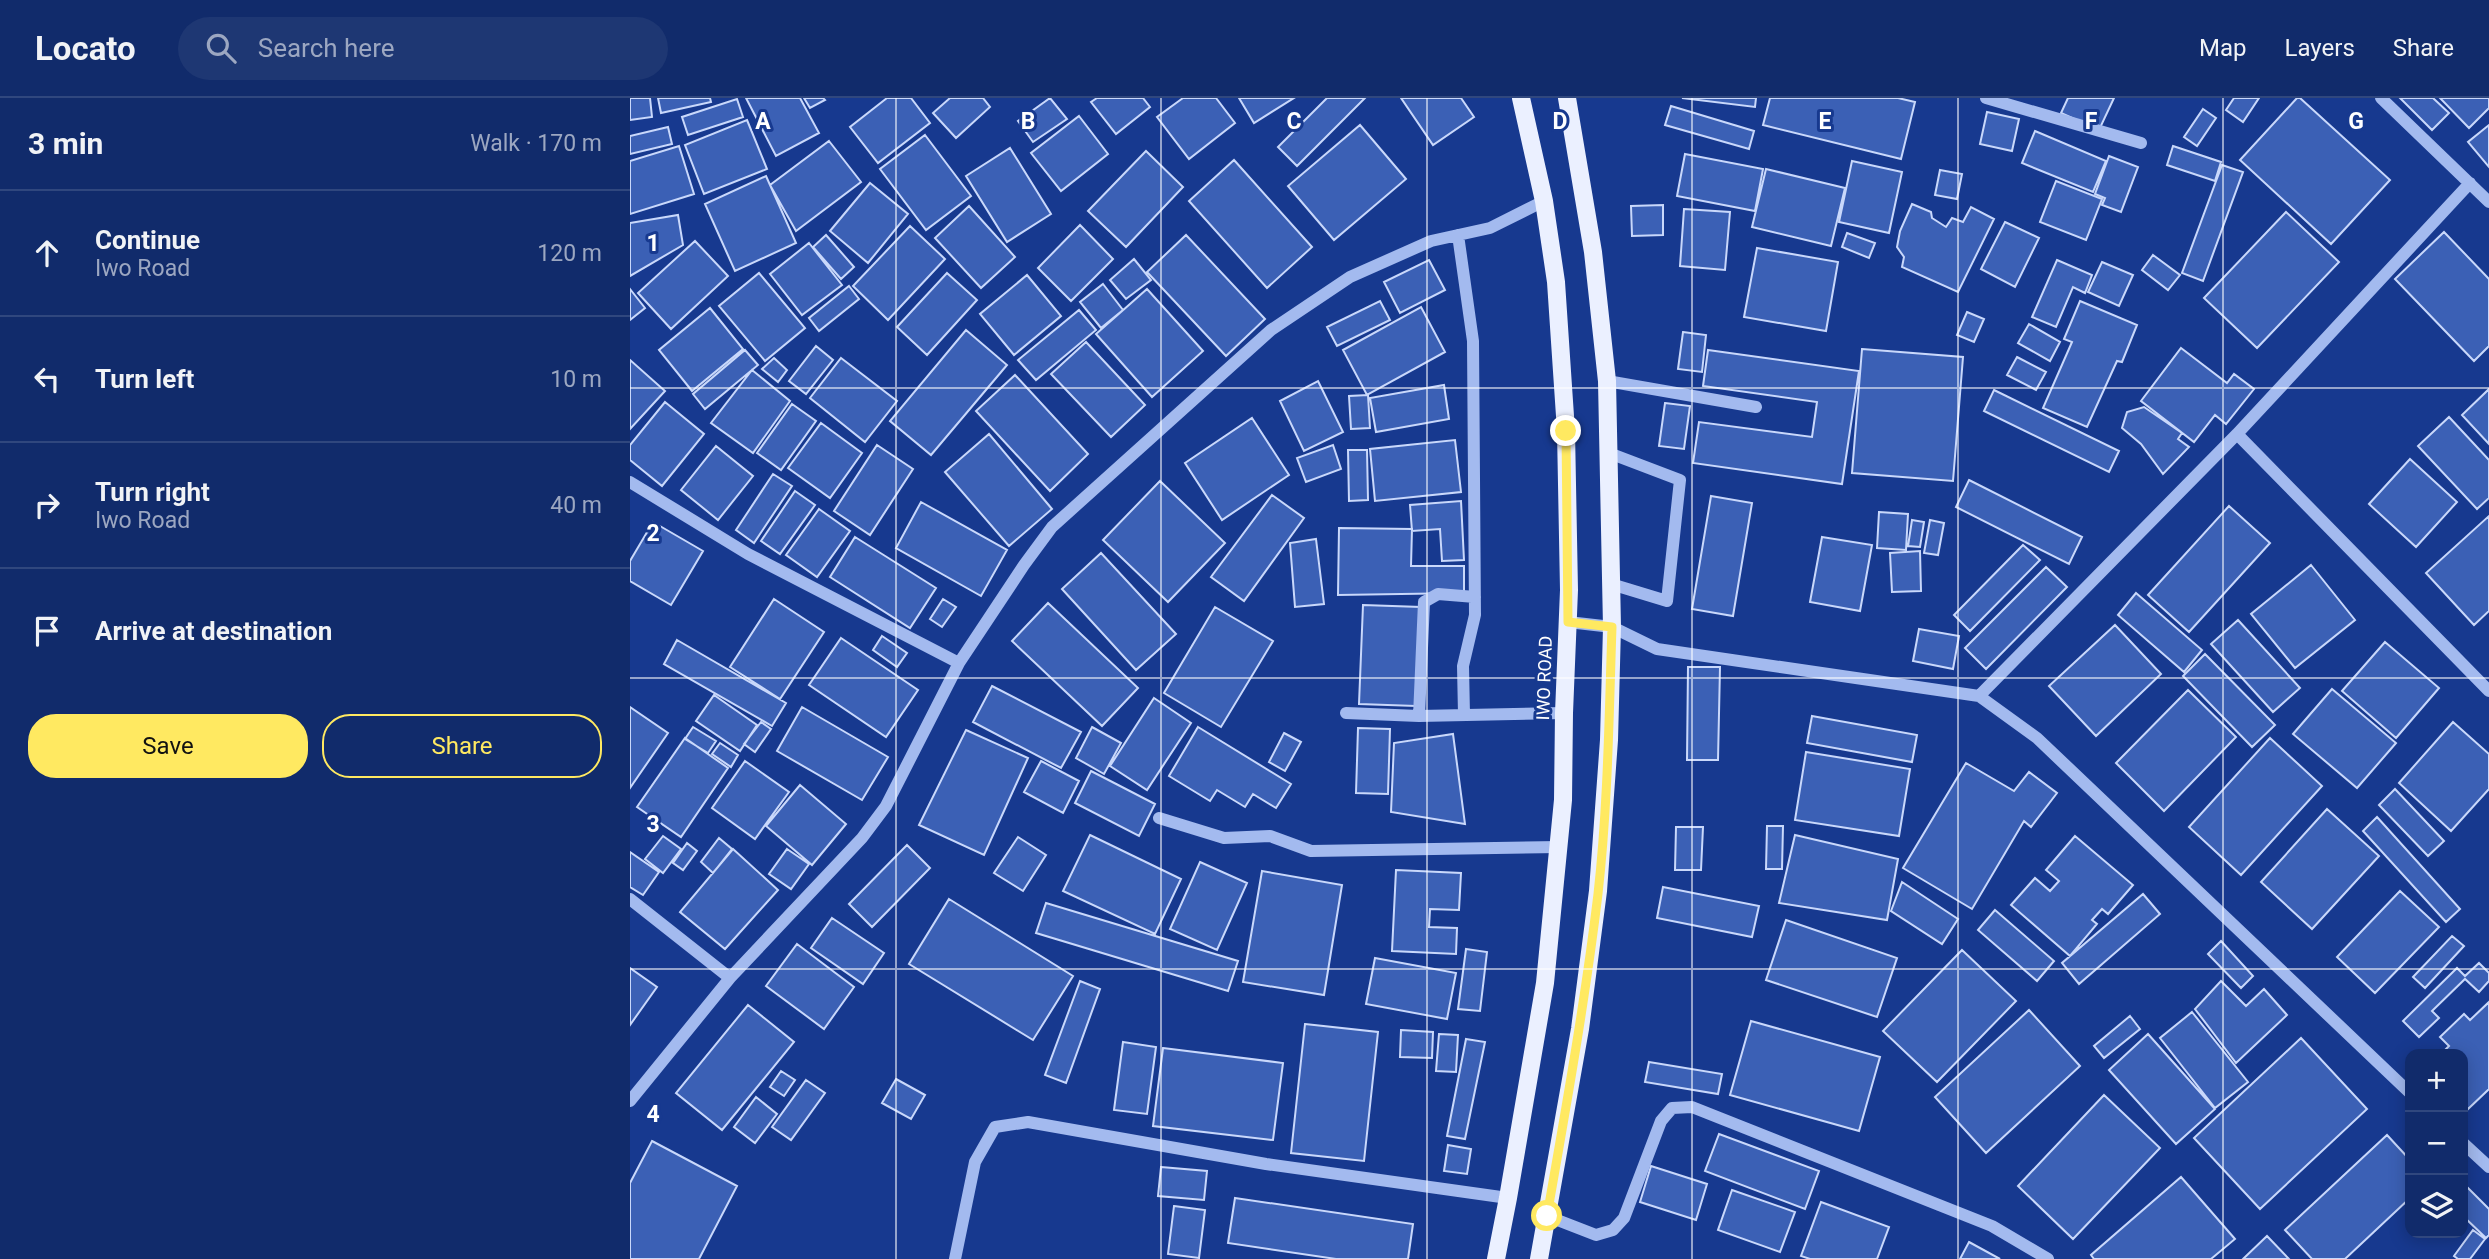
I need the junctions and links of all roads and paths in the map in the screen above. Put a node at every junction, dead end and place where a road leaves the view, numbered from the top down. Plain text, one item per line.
1 (1521, 98) edge
2 (1567, 98) edge
3 (1986, 98) edge
4 (2381, 98) edge
5 (2141, 143) dead end
6 (2470, 183) junction
7 (1544, 201) junction
8 (2489, 202) edge
9 (1458, 235) junction
10 (1607, 381) junction
11 (1756, 407) dead end
12 (2236, 434) junction
13 (1609, 453) junction
14 (630, 482) edge
15 (1611, 583) junction
16 (1475, 597) junction
17 (1568, 622) junction
18 (1612, 627) junction
19 (959, 663) junction
20 (2489, 691) edge
21 (1979, 696) junction
22 (1346, 713) dead end
23 (1563, 713) junction
24 (1464, 715) junction
25 (1419, 716) junction
26 (1159, 818) dead end
27 (1559, 846) junction
28 (630, 899) edge
29 (730, 978) junction
30 (2405, 1088) edge
31 (630, 1101) edge
32 (2468, 1148) edge
33 (2489, 1167) edge
34 (1508, 1198) junction
35 (1547, 1216) junction
36 (955, 1259) edge
37 (1496, 1259) edge
38 (1539, 1259) edge
39 (2048, 1259) edge

1 - 7 main road, IWO ROAD
2 - 10 main road
3 - 5 street
4 - 6 street
6 - 8 street
6 - 12 street
7 - 9 street
7 - 17 main road, IWO ROAD
9 - 16 street
9 - 19 street
10 - 11 street
10 - 13 main road
12 - 20 street
12 - 21 street
13 - 15 main road
13 - 15 street
14 - 19 street
15 - 18 main road
16 - 24 street
16 - 25 street
17 - 18 street
17 - 23 main road, IWO ROAD
18 - 21 street
18 - 35 main road
19 - 29 street
21 - 30 street
22 - 25 street
23 - 24 street
23 - 27 main road, IWO ROAD
24 - 25 street
26 - 27 street
27 - 34 main road, IWO ROAD
28 - 29 street
29 - 31 street
32 - 33 street
34 - 36 street
34 - 37 main road, IWO ROAD
35 - 38 main road
35 - 39 street

